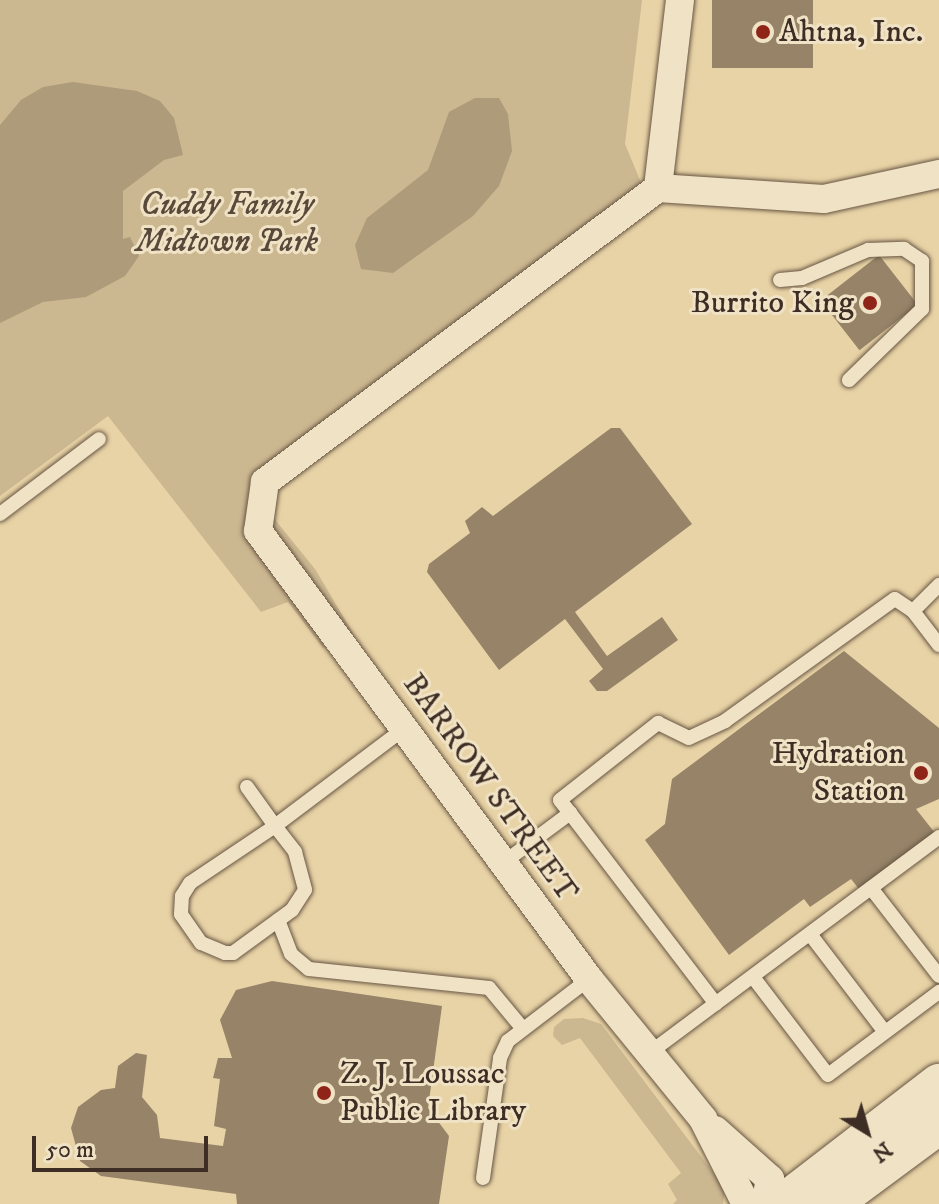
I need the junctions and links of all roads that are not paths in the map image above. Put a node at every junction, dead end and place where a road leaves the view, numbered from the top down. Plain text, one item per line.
1 (680, 0) edge
2 (939, 174) edge
3 (658, 188) junction
4 (780, 280) dead end
5 (849, 380) dead end
6 (99, 439) dead end
7 (0, 514) edge
8 (939, 585) edge
9 (913, 611) junction
10 (939, 645) edge
11 (405, 728) junction
12 (247, 787) dead end
13 (570, 813) junction
14 (275, 826) junction
15 (934, 841) edge
16 (939, 859) edge
17 (503, 863) junction
18 (871, 888) junction
19 (278, 920) junction
20 (810, 934) junction
21 (939, 976) edge
22 (753, 977) junction
23 (589, 979) junction
24 (939, 992) edge
25 (716, 1004) junction
26 (523, 1029) junction
27 (885, 1032) junction
28 (652, 1051) junction
29 (939, 1084) edge
30 (703, 1119) junction
31 (939, 1124) edge
32 (483, 1178) dead end
33 (746, 1204) edge
34 (765, 1204) edge
35 (783, 1204) edge
36 (831, 1204) edge

1 - 3 street
2 - 3 street
3 - 11 street, BARROW STREET
4 - 5 lane
6 - 7 lane
8 - 9 lane
9 - 10 lane
9 - 13 lane
11 - 14 lane
11 - 17 street, BARROW STREET
12 - 14 lane
13 - 17 lane
13 - 25 lane
14 - 19 lane
14 - 19 lane
15 - 16 lane
15 - 18 lane
17 - 23 street, BARROW STREET
18 - 20 lane
18 - 21 lane
19 - 26 lane
20 - 22 lane
20 - 27 lane
22 - 25 lane
22 - 27 lane
23 - 26 lane
23 - 28 street, BARROW STREET
24 - 27 lane
25 - 28 lane
26 - 32 lane
28 - 30 street, BARROW STREET
29 - 35 main road
30 - 33 street, BARROW STREET
30 - 34 street, BARROW STREET
31 - 36 main road

